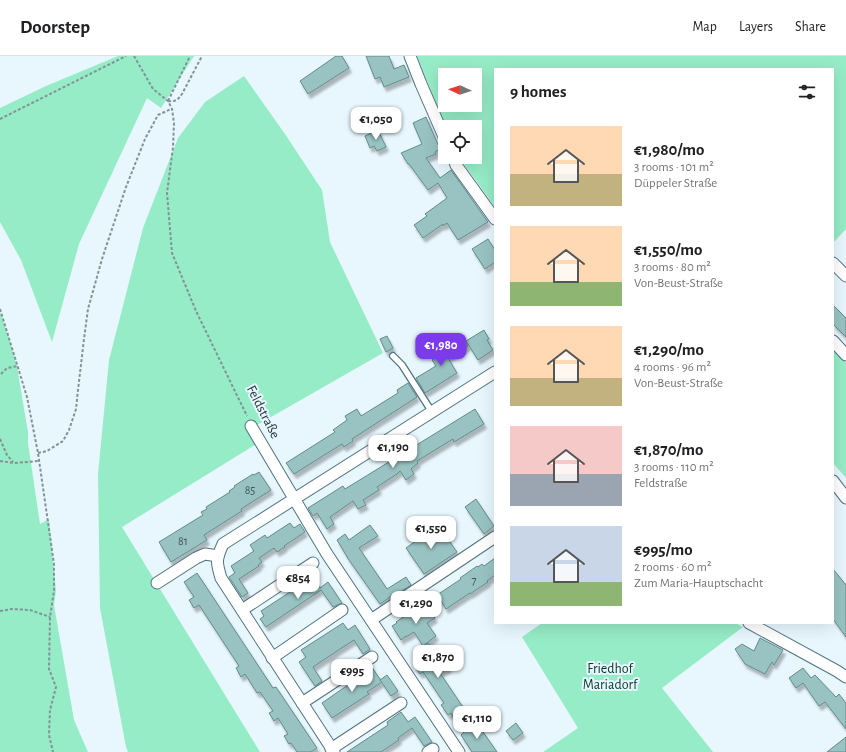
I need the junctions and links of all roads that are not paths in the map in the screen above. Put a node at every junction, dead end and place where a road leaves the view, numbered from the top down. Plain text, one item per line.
1 (410, 56) edge
2 (438, 123) edge
3 (456, 164) edge
4 (494, 218) edge
5 (834, 264) edge
6 (846, 276) edge
7 (834, 343) edge
8 (846, 355) edge
9 (394, 356) dead end
10 (494, 373) edge
11 (432, 412) junction
12 (251, 426) road end
13 (834, 482) edge
14 (846, 498) edge
15 (294, 499) junction
16 (494, 538) edge
17 (218, 556) junction
18 (313, 563) dead end
19 (157, 583) dead end
20 (242, 610) junction
21 (342, 610) dead end
22 (371, 620) junction
23 (751, 624) edge
24 (372, 657) dead end
25 (272, 658) junction
26 (846, 677) edge
27 (302, 703) junction
28 (401, 703) dead end
29 (332, 750) edge
30 (459, 752) edge

1 - 2 street
3 - 4 street
5 - 6 street
7 - 8 street
9 - 11 lane
10 - 11 street
11 - 15 street
12 - 15 street, Feldstraße
13 - 14 street
15 - 17 street
15 - 22 street, Feldstraße
16 - 22 street
17 - 19 street
17 - 20 street
18 - 20 street
20 - 25 street
21 - 25 street
22 - 30 street, Feldstraße
23 - 26 street
24 - 27 street
25 - 27 street
27 - 29 street
28 - 29 street

